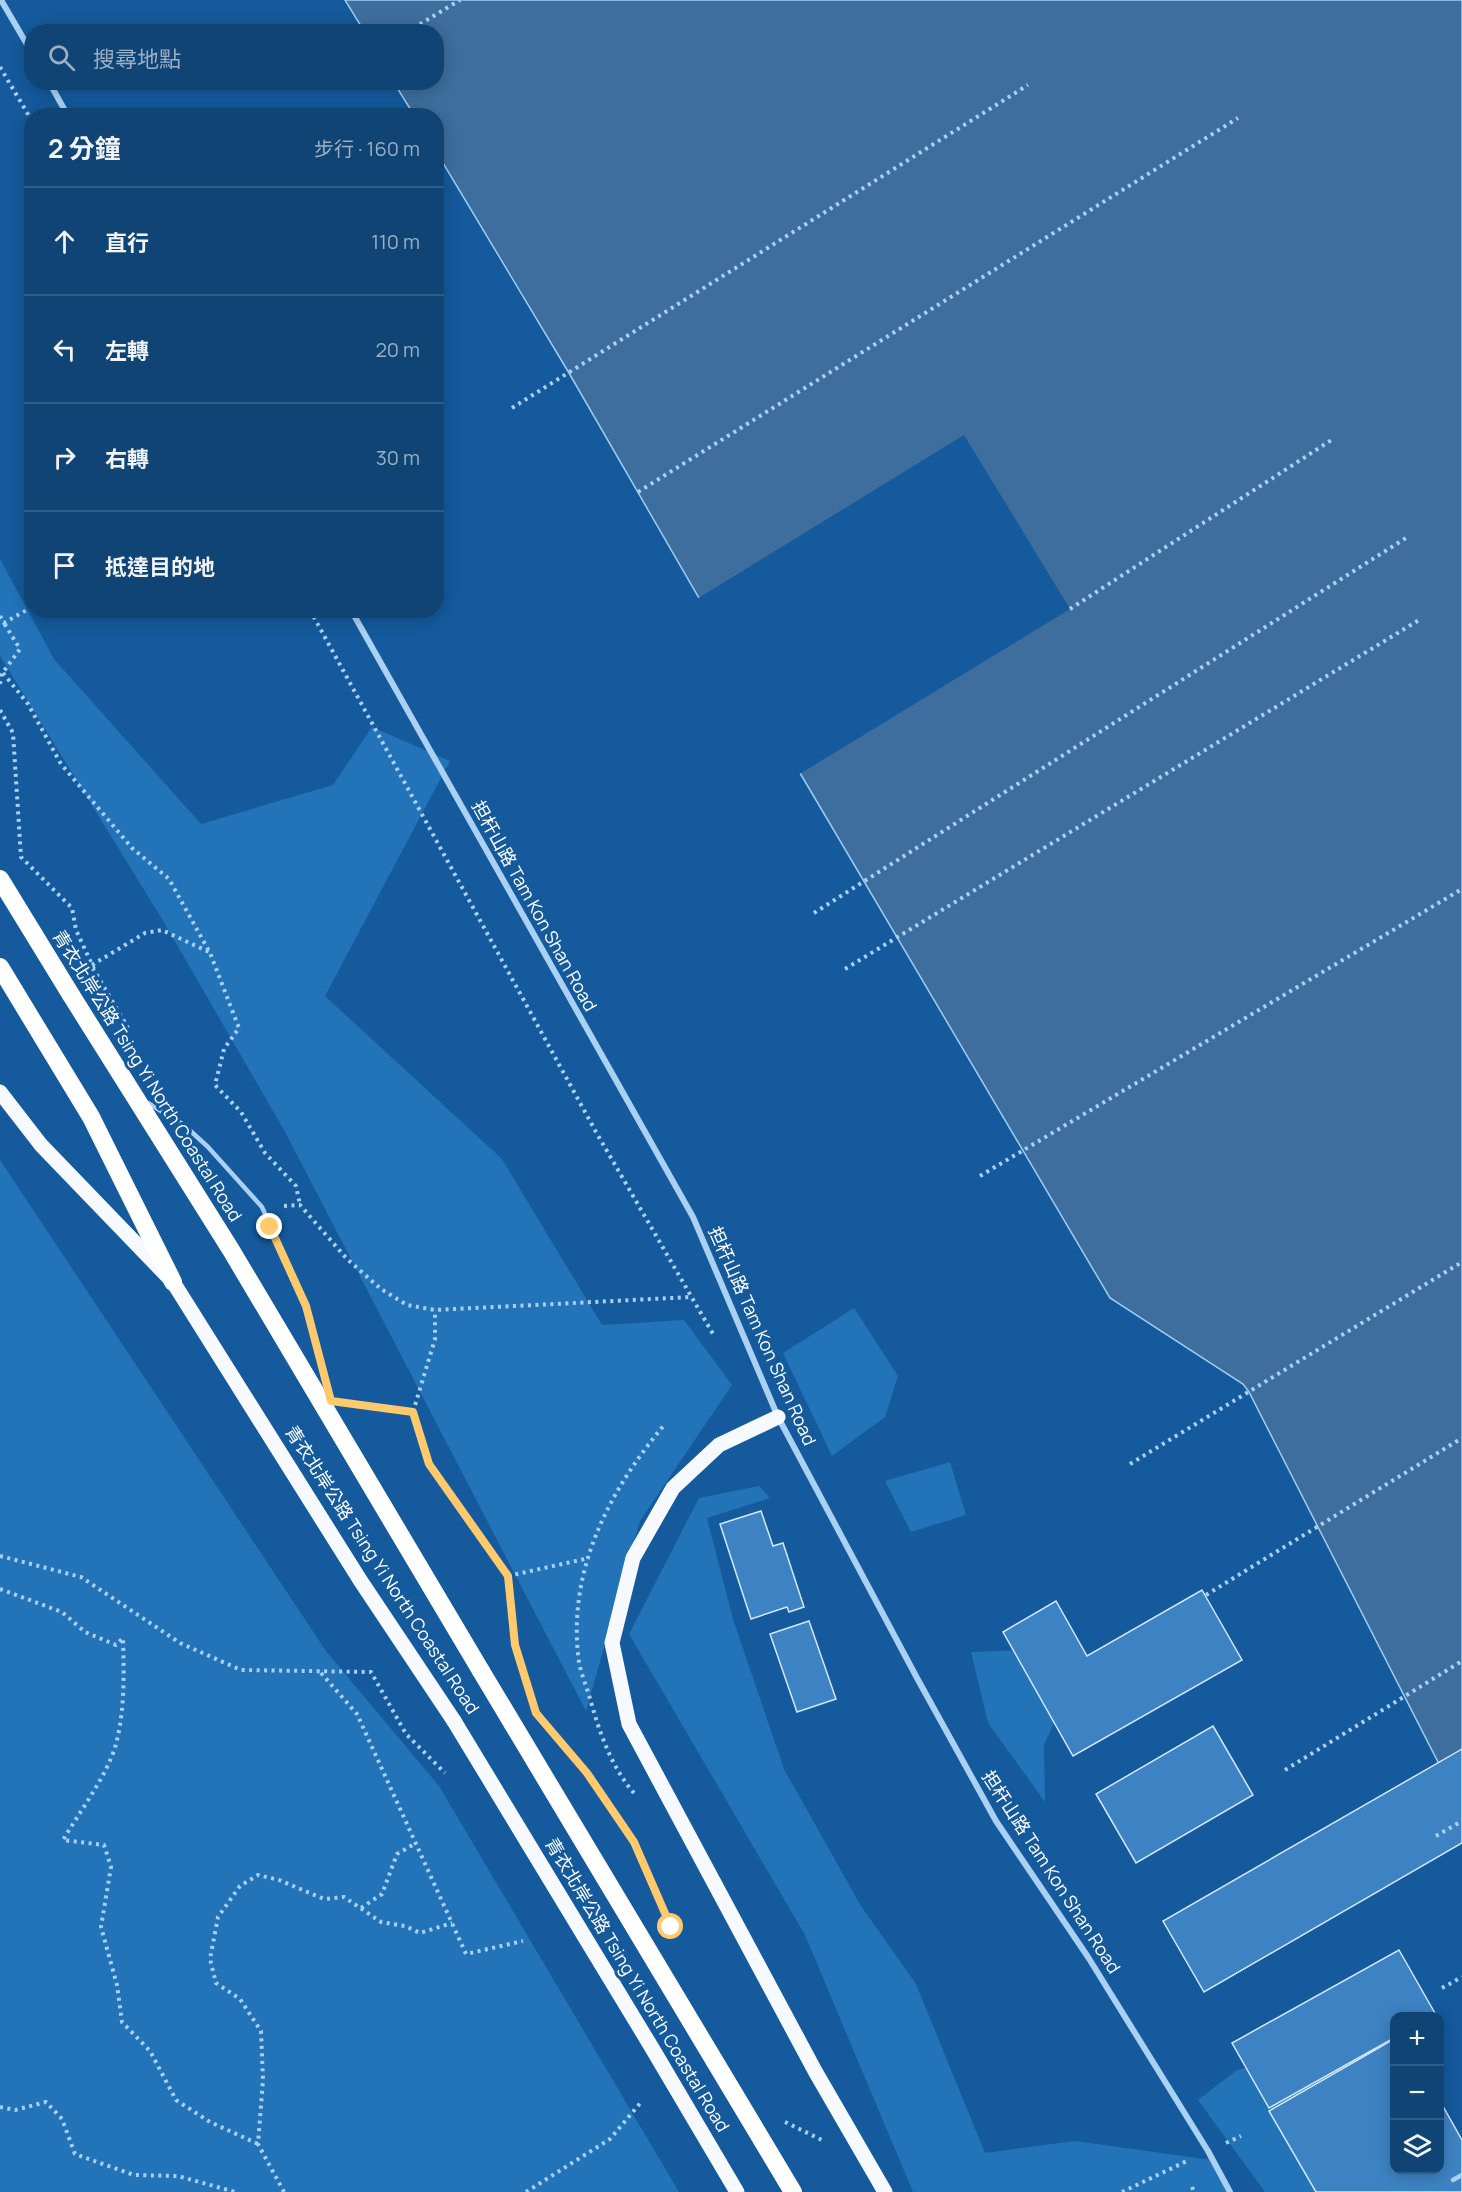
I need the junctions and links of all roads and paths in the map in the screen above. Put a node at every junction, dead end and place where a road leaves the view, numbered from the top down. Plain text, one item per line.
1 (1, 0) edge
2 (460, 0) edge
3 (420, 24) edge
4 (24, 39) edge
5 (0, 67) edge
6 (1028, 85) dead end
7 (53, 90) edge
8 (24, 108) edge
9 (64, 108) edge
10 (1238, 118) dead end
11 (512, 408) dead end
12 (1333, 439) dead end
13 (638, 492) dead end
14 (1409, 536) dead end
15 (1070, 609) dead end
16 (24, 612) edge
17 (0, 616) edge
18 (314, 618) edge
19 (356, 618) edge
20 (1419, 620) dead end
21 (4, 623) junction
22 (3, 673) junction
23 (0, 684) edge
24 (0, 710) edge
25 (0, 879) edge
26 (1462, 889) edge
27 (814, 913) dead end
28 (210, 953) junction
29 (0, 967) edge
30 (845, 969) dead end
31 (0, 1092) edge
32 (135, 1096) junction
33 (980, 1176) dead end
34 (300, 1205) junction
35 (261, 1207) junction
36 (1462, 1262) edge
37 (173, 1282) junction
38 (692, 1297) junction
39 (435, 1310) junction
40 (713, 1334) dead end
41 (331, 1401) junction
42 (413, 1412) junction
43 (778, 1417) junction
44 (665, 1424) dead end
45 (338, 1431) junction
46 (1462, 1438) edge
47 (639, 1455) dead end
48 (1130, 1464) dead end
49 (0, 1556) edge
50 (589, 1558) dead end
51 (508, 1576) junction
52 (0, 1589) edge
53 (1206, 1595) dead end
54 (1462, 1661) edge
55 (320, 1672) junction
56 (533, 1702) dead end
57 (551, 1730) dead end
58 (1285, 1770) dead end
59 (445, 1773) dead end
60 (1462, 1821) edge
61 (1436, 1836) dead end
62 (416, 1843) junction
63 (361, 1908) junction
64 (452, 1923) junction
65 (675, 1937) dead end
66 (524, 1941) dead end
67 (1462, 1977) edge
68 (1442, 1988) dead end
69 (642, 2101) dead end
70 (0, 2107) edge
71 (779, 2114) dead end
72 (824, 2141) dead end
73 (258, 2144) junction
74 (1173, 2168) dead end
75 (1462, 2175) edge
76 (1453, 2180) dead end
77 (1192, 2187) dead end
78 (235, 2192) edge
79 (284, 2192) edge
80 (526, 2192) edge
81 (737, 2192) edge
82 (793, 2192) edge
83 (885, 2192) edge
84 (1122, 2192) edge
85 (1194, 2192) edge
86 (1230, 2192) edge

1 - 4 street
2 - 3 path
5 - 8 path
6 - 11 path
7 - 9 street
10 - 13 path
12 - 15 path
14 - 27 path
16 - 21 path
17 - 21 path
18 - 38 path
19 - 43 street, 担杆山路 Tam Kon Shan Road
20 - 30 path
21 - 22 path
22 - 23 path
22 - 28 path
24 - 28 path
25 - 32 highway, 青衣北岸公路 Tsing Yi North Coastal Road, bridge
26 - 33 path
28 - 34 path
29 - 37 highway, 青衣北岸公路 Tsing Yi North Coastal Road
31 - 37 main road
32 - 35 lane
32 - 45 highway, 青衣北岸公路 Tsing Yi North Coastal Road
34 - 35 path
34 - 39 path
35 - 41 lane
36 - 48 path
37 - 81 main road, 青衣北岸公路 Tsing Yi North Coastal Road, bridge
38 - 39 path
38 - 40 path
39 - 42 path
41 - 42 path
41 - 45 lane
42 - 51 path
43 - 83 main road
43 - 86 street, 担杆山路 Tam Kon Shan Road
44 - 47 path
45 - 82 highway, 青衣北岸公路 Tsing Yi North Coastal Road, bridge
46 - 53 path
49 - 55 path
50 - 51 path
51 - 56 path
52 - 73 path
54 - 58 path
55 - 59 path
55 - 62 path
57 - 65 path
60 - 61 path
62 - 63 path
62 - 64 path
63 - 64 path
63 - 73 path
64 - 66 path
67 - 68 path
69 - 80 path
70 - 78 path
71 - 72 path
73 - 79 path
74 - 84 path
75 - 76 lane
77 - 85 path

